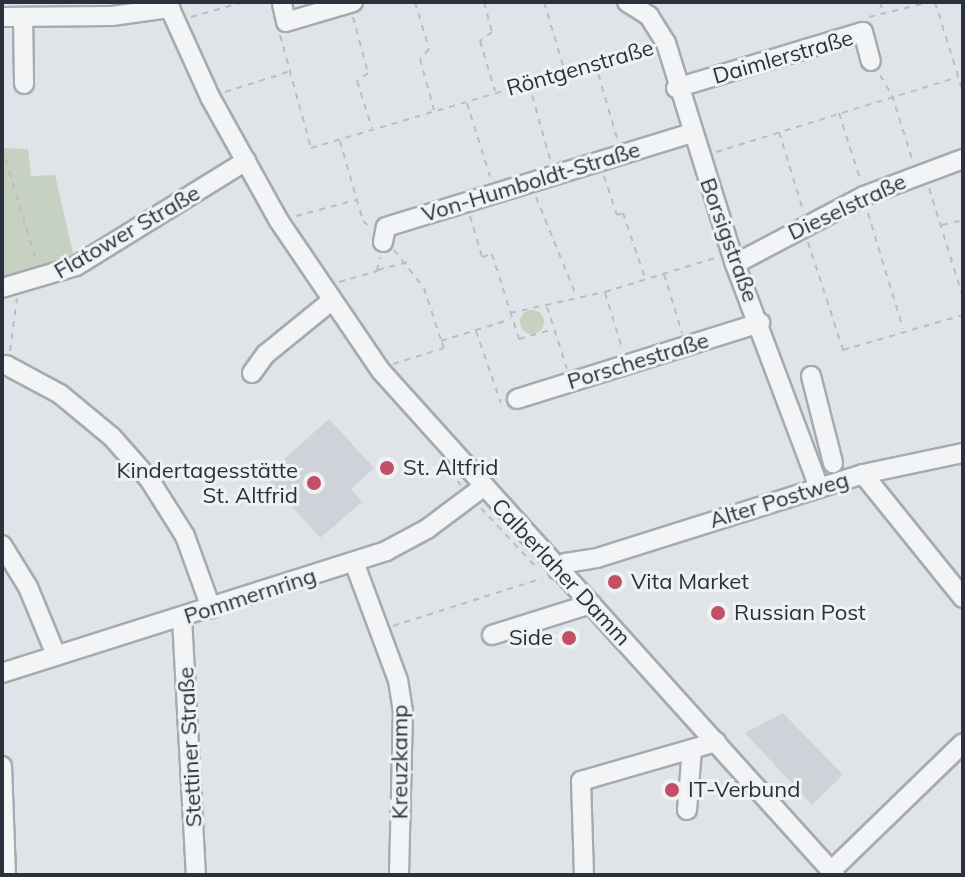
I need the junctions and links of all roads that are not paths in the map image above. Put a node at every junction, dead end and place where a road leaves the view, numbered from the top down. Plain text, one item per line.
1 (112, 2) edge
2 (627, 2) edge
3 (351, 3) edge
4 (282, 4) dead end
5 (168, 5) edge
6 (16, 13) edge
7 (87, 15) junction
8 (871, 61) road end
9 (24, 84) dead end
10 (676, 88) junction
11 (691, 133) junction
12 (963, 159) edge
13 (246, 161) junction
14 (383, 242) road end
15 (733, 258) junction
16 (9, 287) edge
17 (325, 295) junction
18 (760, 323) junction
19 (6, 365) road end
20 (252, 373) dead end
21 (811, 376) dead end
22 (517, 399) road end
23 (824, 427) junction
24 (799, 433) junction
25 (963, 453) edge
26 (833, 463) dead end
27 (863, 474) junction
28 (483, 487) junction
29 (819, 488) junction
30 (2, 545) edge
31 (354, 562) junction
32 (565, 576) junction
33 (963, 598) edge
34 (591, 604) junction
35 (211, 608) junction
36 (182, 618) junction
37 (492, 635) dead end
38 (56, 655) junction
39 (2, 673) edge
40 (716, 742) junction
41 (963, 743) edge
42 (692, 749) junction
43 (2, 766) edge
44 (687, 810) dead end
45 (833, 873) edge
46 (6, 875) edge
47 (196, 875) edge
48 (399, 875) edge
49 (584, 875) edge

1 - 7 street
2 - 10 street, Borsigstraße
3 - 4 street
5 - 7 street
5 - 13 street, Calberlaher Damm
6 - 7 street
6 - 9 street
8 - 10 street, Daimlerstraße
10 - 11 street, Borsigstraße
11 - 14 street, Von-Humboldt-Straße
11 - 15 street, Borsigstraße
12 - 15 street, Dieselstraße
13 - 16 street, Flatower Straße
13 - 17 street, Calberlaher Damm
15 - 18 street, Borsigstraße
17 - 20 street
17 - 28 street, Calberlaher Damm
18 - 22 street, Porschestraße
18 - 24 street, Borsigstraße
19 - 35 street
21 - 23 street
23 - 24 street
23 - 26 street
24 - 29 street, Borsigstraße
25 - 27 street, Alter Postweg
27 - 29 street, Alter Postweg
27 - 33 street
28 - 31 street, Pommernring
28 - 32 street, Calberlaher Damm
29 - 32 street, Alter Postweg
30 - 38 street
31 - 35 street, Pommernring
31 - 48 street, Kreuzkamp
32 - 34 street, Calberlaher Damm
34 - 37 street
34 - 40 street, Calberlaher Damm
35 - 36 street, Pommernring
36 - 38 street, Pommernring
36 - 47 street, Stettiner Straße
38 - 39 street, Pommernring
40 - 42 street
40 - 45 street, Calberlaher Damm
41 - 45 street
42 - 44 street
42 - 49 street
43 - 46 street

